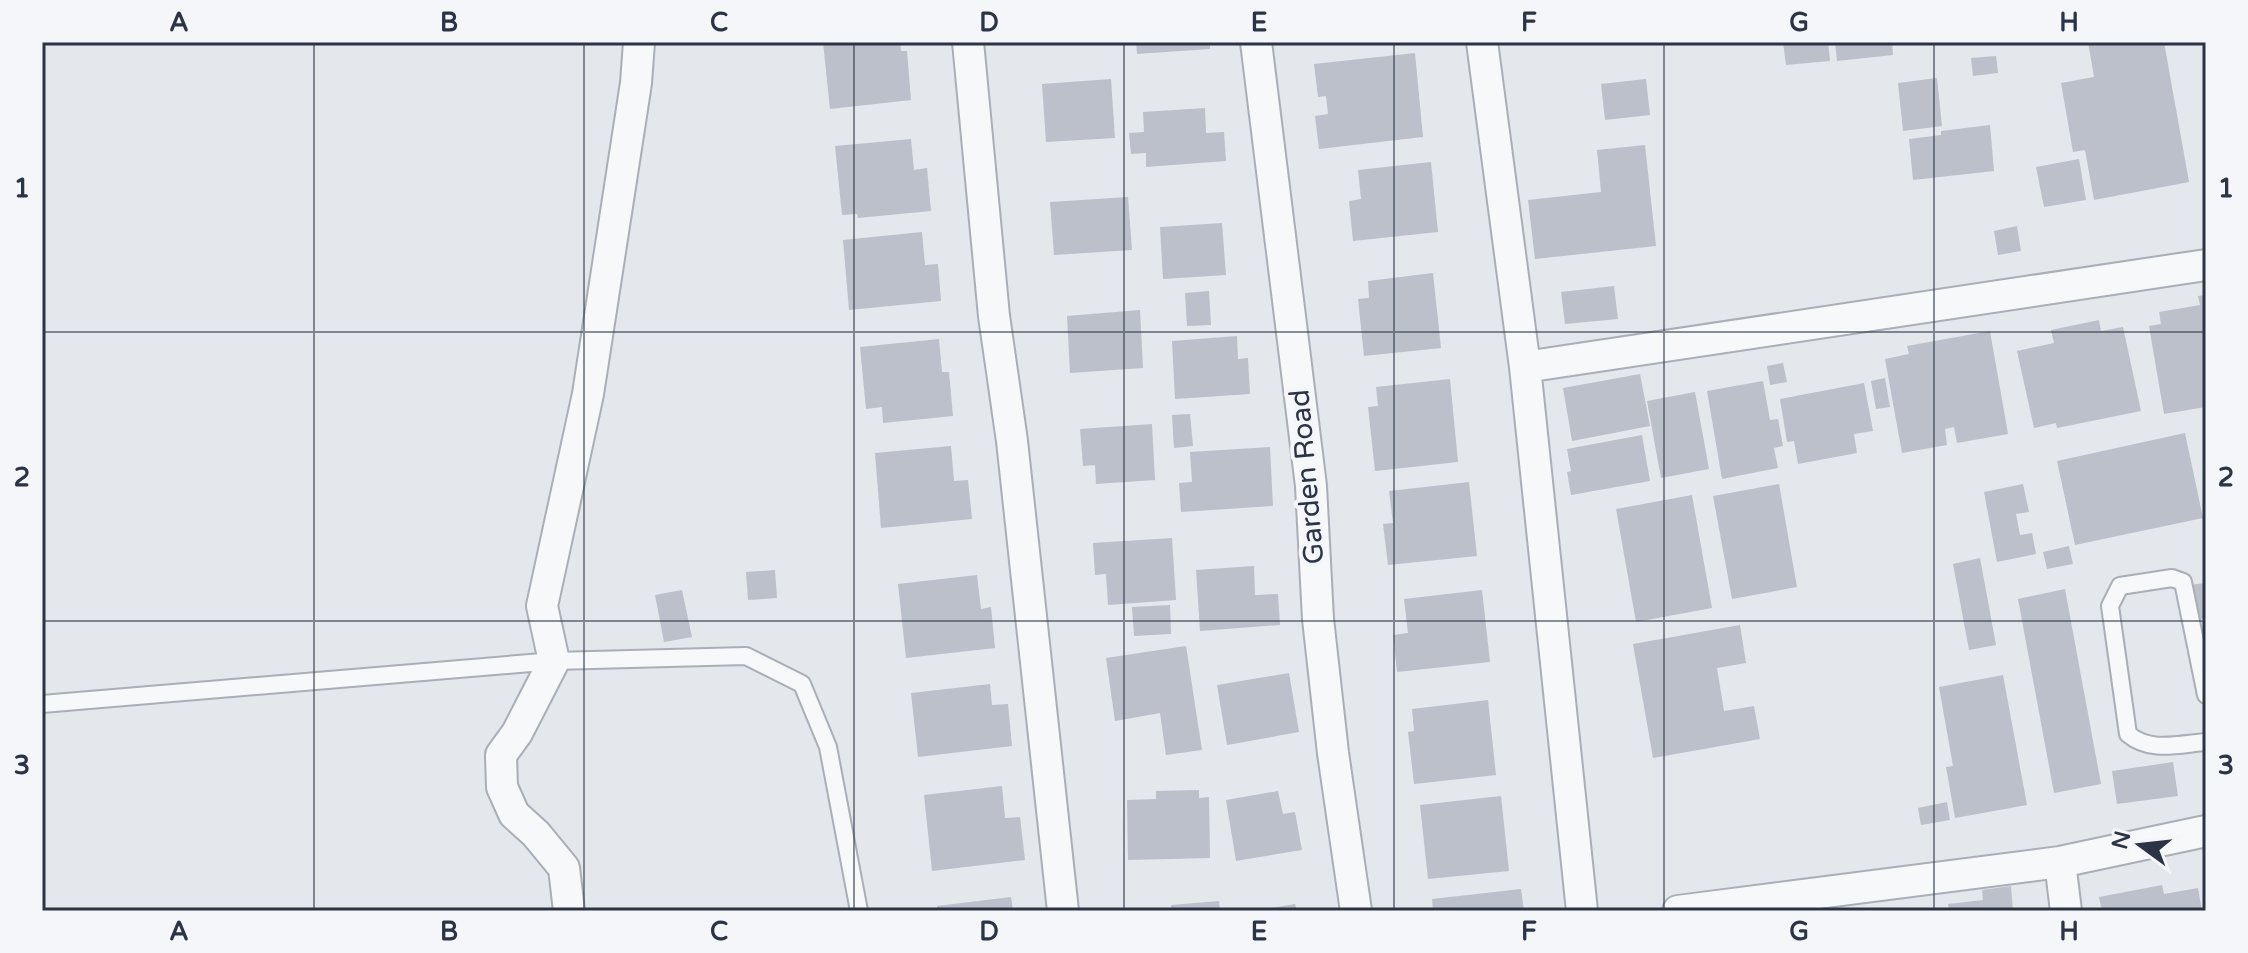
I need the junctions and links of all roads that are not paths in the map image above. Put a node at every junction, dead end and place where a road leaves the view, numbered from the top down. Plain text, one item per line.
1 (639, 42) edge
2 (968, 42) edge
3 (1256, 42) edge
4 (1482, 42) edge
5 (2206, 265) edge
6 (1525, 367) junction
7 (554, 661) junction
8 (2206, 695) edge
9 (42, 704) edge
10 (2206, 742) edge
11 (2206, 831) edge
12 (2060, 862) junction
13 (1822, 902) edge
14 (569, 911) edge
15 (859, 911) edge
16 (1063, 911) edge
17 (1356, 911) edge
18 (1582, 911) edge
19 (1678, 911) edge
20 (2066, 911) edge

1 - 7 street
2 - 16 street
3 - 17 street, Garden Road
4 - 6 street
5 - 6 street
6 - 18 street
7 - 9 lane
7 - 14 street
7 - 15 lane
8 - 10 lane
11 - 12 street
12 - 13 street
12 - 20 street
13 - 19 street

